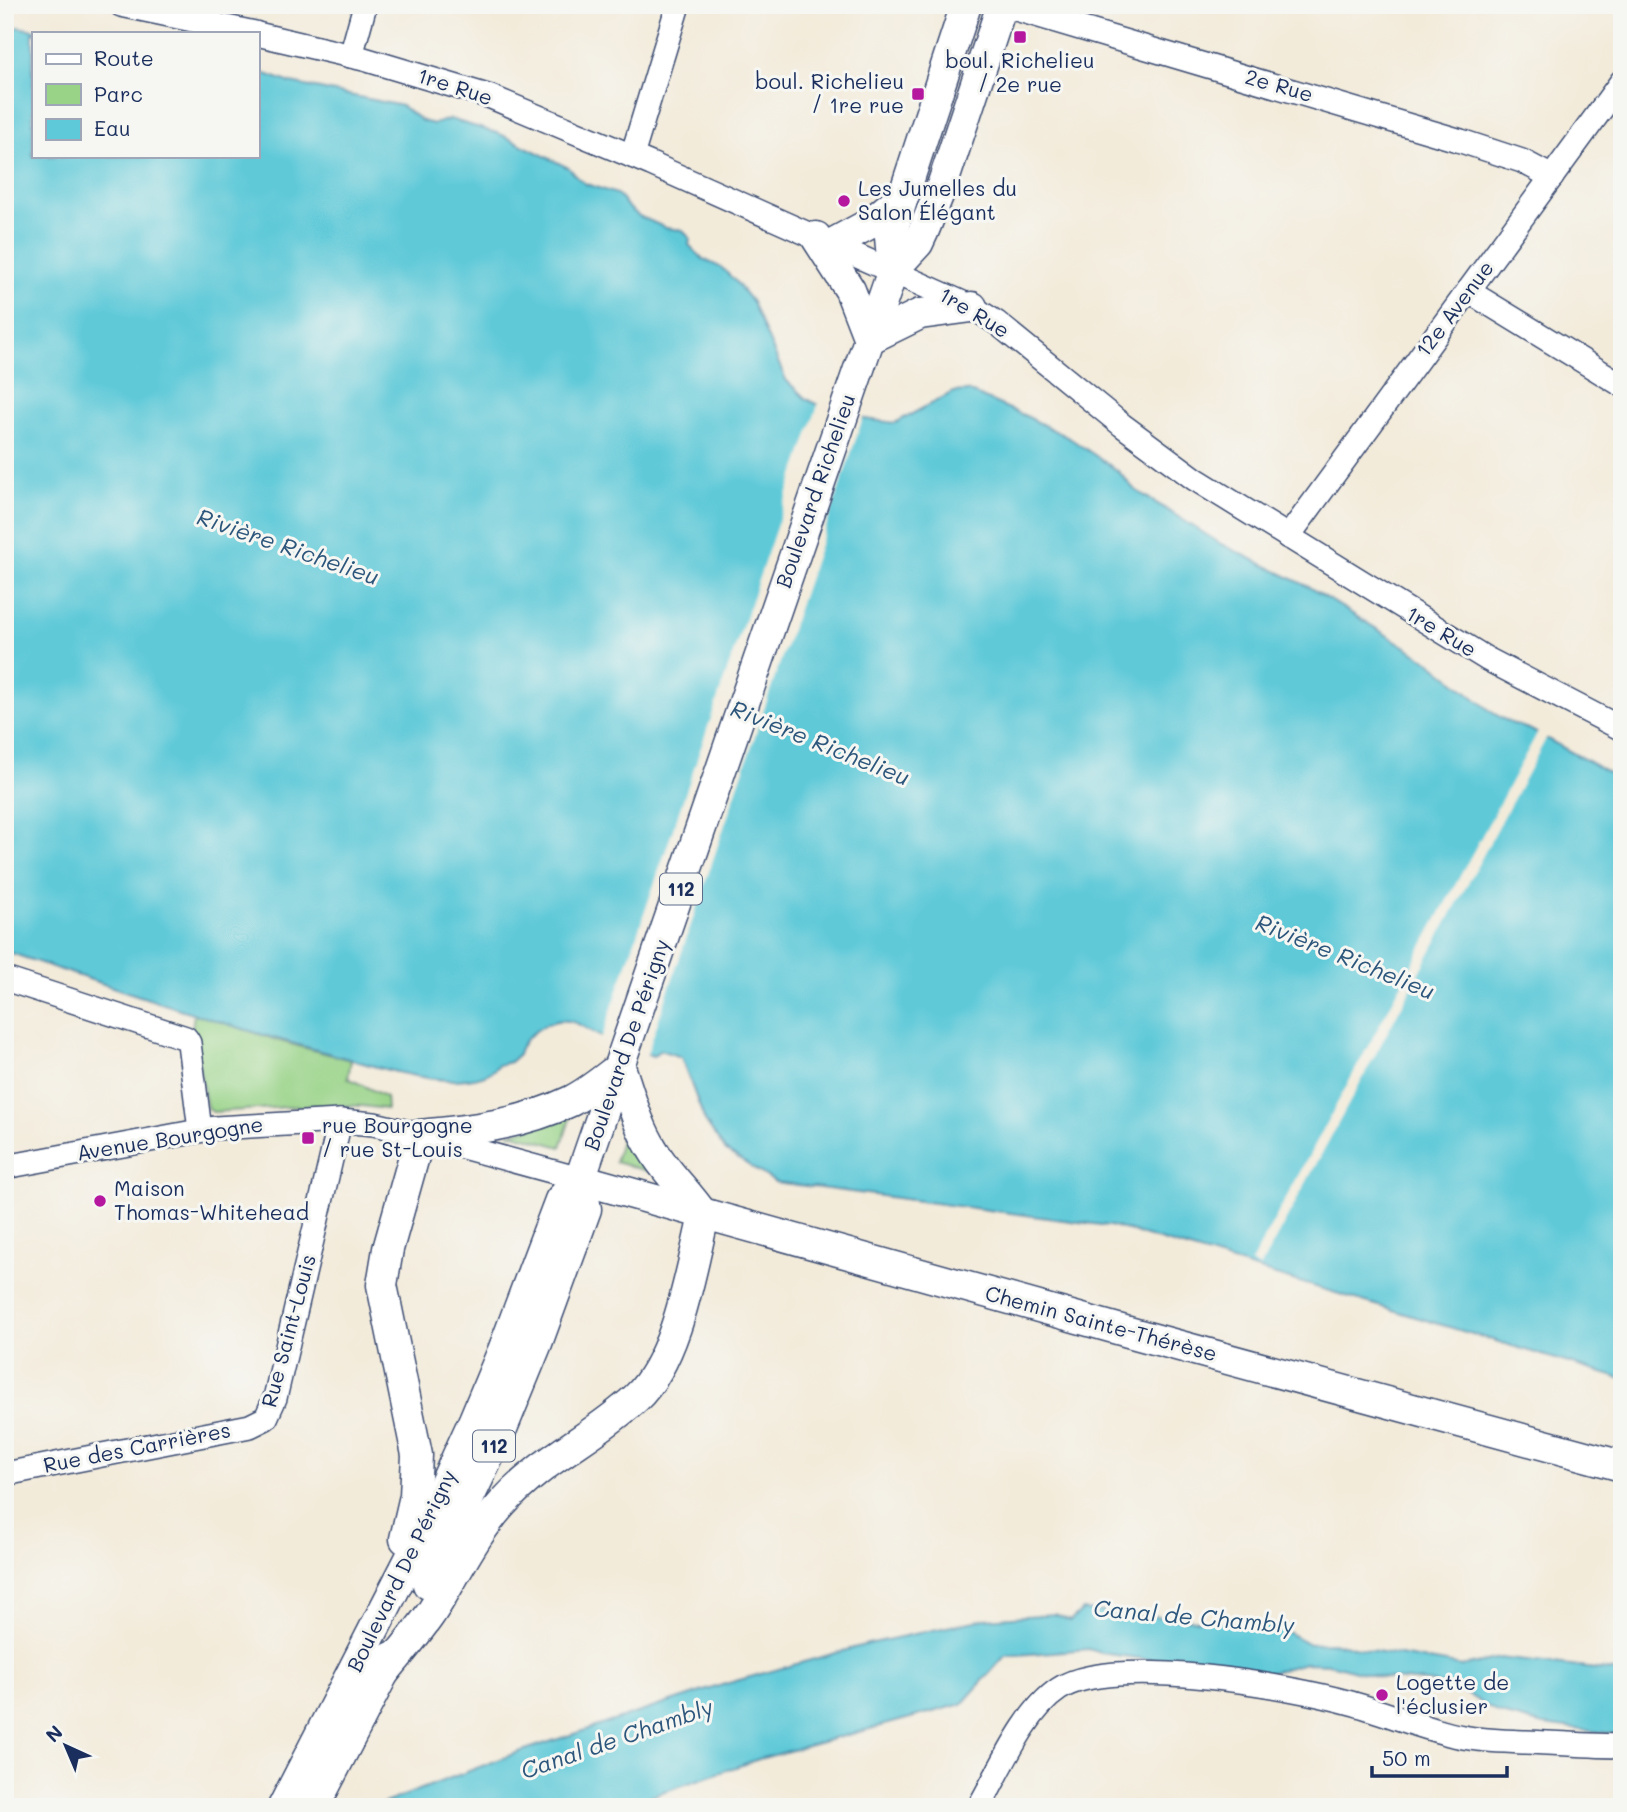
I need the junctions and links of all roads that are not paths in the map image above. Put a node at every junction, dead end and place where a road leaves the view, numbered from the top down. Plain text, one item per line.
1 (121, 5) edge
2 (365, 5) edge
3 (678, 5) edge
4 (966, 5) edge
5 (1002, 5) edge
6 (247, 32) edge
7 (259, 35) edge
8 (351, 56) junction
9 (1621, 85) edge
10 (632, 156) junction
11 (1552, 177) junction
12 (904, 195) junction
13 (824, 241) junction
14 (893, 270) junction
15 (1468, 291) junction
16 (972, 307) junction
17 (869, 339) junction
18 (1622, 385) edge
19 (1288, 537) junction
20 (742, 712) joint
21 (1622, 729) edge
22 (5, 979) edge
23 (620, 1068) junction
24 (340, 1121) junction
25 (200, 1130) junction
26 (419, 1135) junction
27 (5, 1167) edge
28 (580, 1179) junction
29 (704, 1216) junction
30 (266, 1418) joint
31 (1622, 1466) edge
32 (5, 1474) edge
33 (387, 1603) junction
34 (383, 1674) junction
35 (1622, 1746) edge
36 (289, 1795) edge
37 (314, 1807) edge
38 (978, 1807) edge

1 - 6 street, 1re Rue
2 - 8 street
3 - 10 street
4 - 12 main road, Boulevard Richelieu / 112
5 - 11 street, 2e Rue
5 - 14 main road, Boulevard Richelieu / 112
7 - 8 street, 1re Rue
8 - 10 street, 1re Rue
9 - 11 street, 12e Avenue
10 - 13 street, 1re Rue
11 - 15 street, 12e Avenue
12 - 13 main road
12 - 14 main road, Boulevard Richelieu / 112
13 - 14 street, 1re Rue
13 - 17 main road
14 - 16 street, 1re Rue
14 - 17 main road, Boulevard Richelieu / 112
15 - 18 street
15 - 19 street, 12e Avenue
16 - 17 main road
16 - 19 street, 1re Rue
17 - 20 main road, Boulevard Richelieu / 112
19 - 21 street, 1re Rue
20 - 23 main road, Boulevard De Périgny / 112
22 - 25 street
23 - 26 main road
23 - 28 main road, Boulevard De Périgny / 112
23 - 29 main road
24 - 25 street, Avenue Bourgogne
24 - 26 street, Avenue Bourgogne
24 - 30 street, Rue Saint-Louis
25 - 27 street, Avenue Bourgogne
26 - 28 street, Avenue Bourgogne
26 - 33 main road
28 - 29 main road, Chemin Sainte-Thérèse
28 - 33 main road, Boulevard De Périgny / 112
28 - 34 main road, Boulevard De Périgny / 112
29 - 31 main road, Chemin Sainte-Thérèse
29 - 34 main road
30 - 32 street, Rue des Carrières
33 - 36 main road, Boulevard De Périgny / 112
34 - 37 main road, Boulevard De Périgny / 112
35 - 38 street

